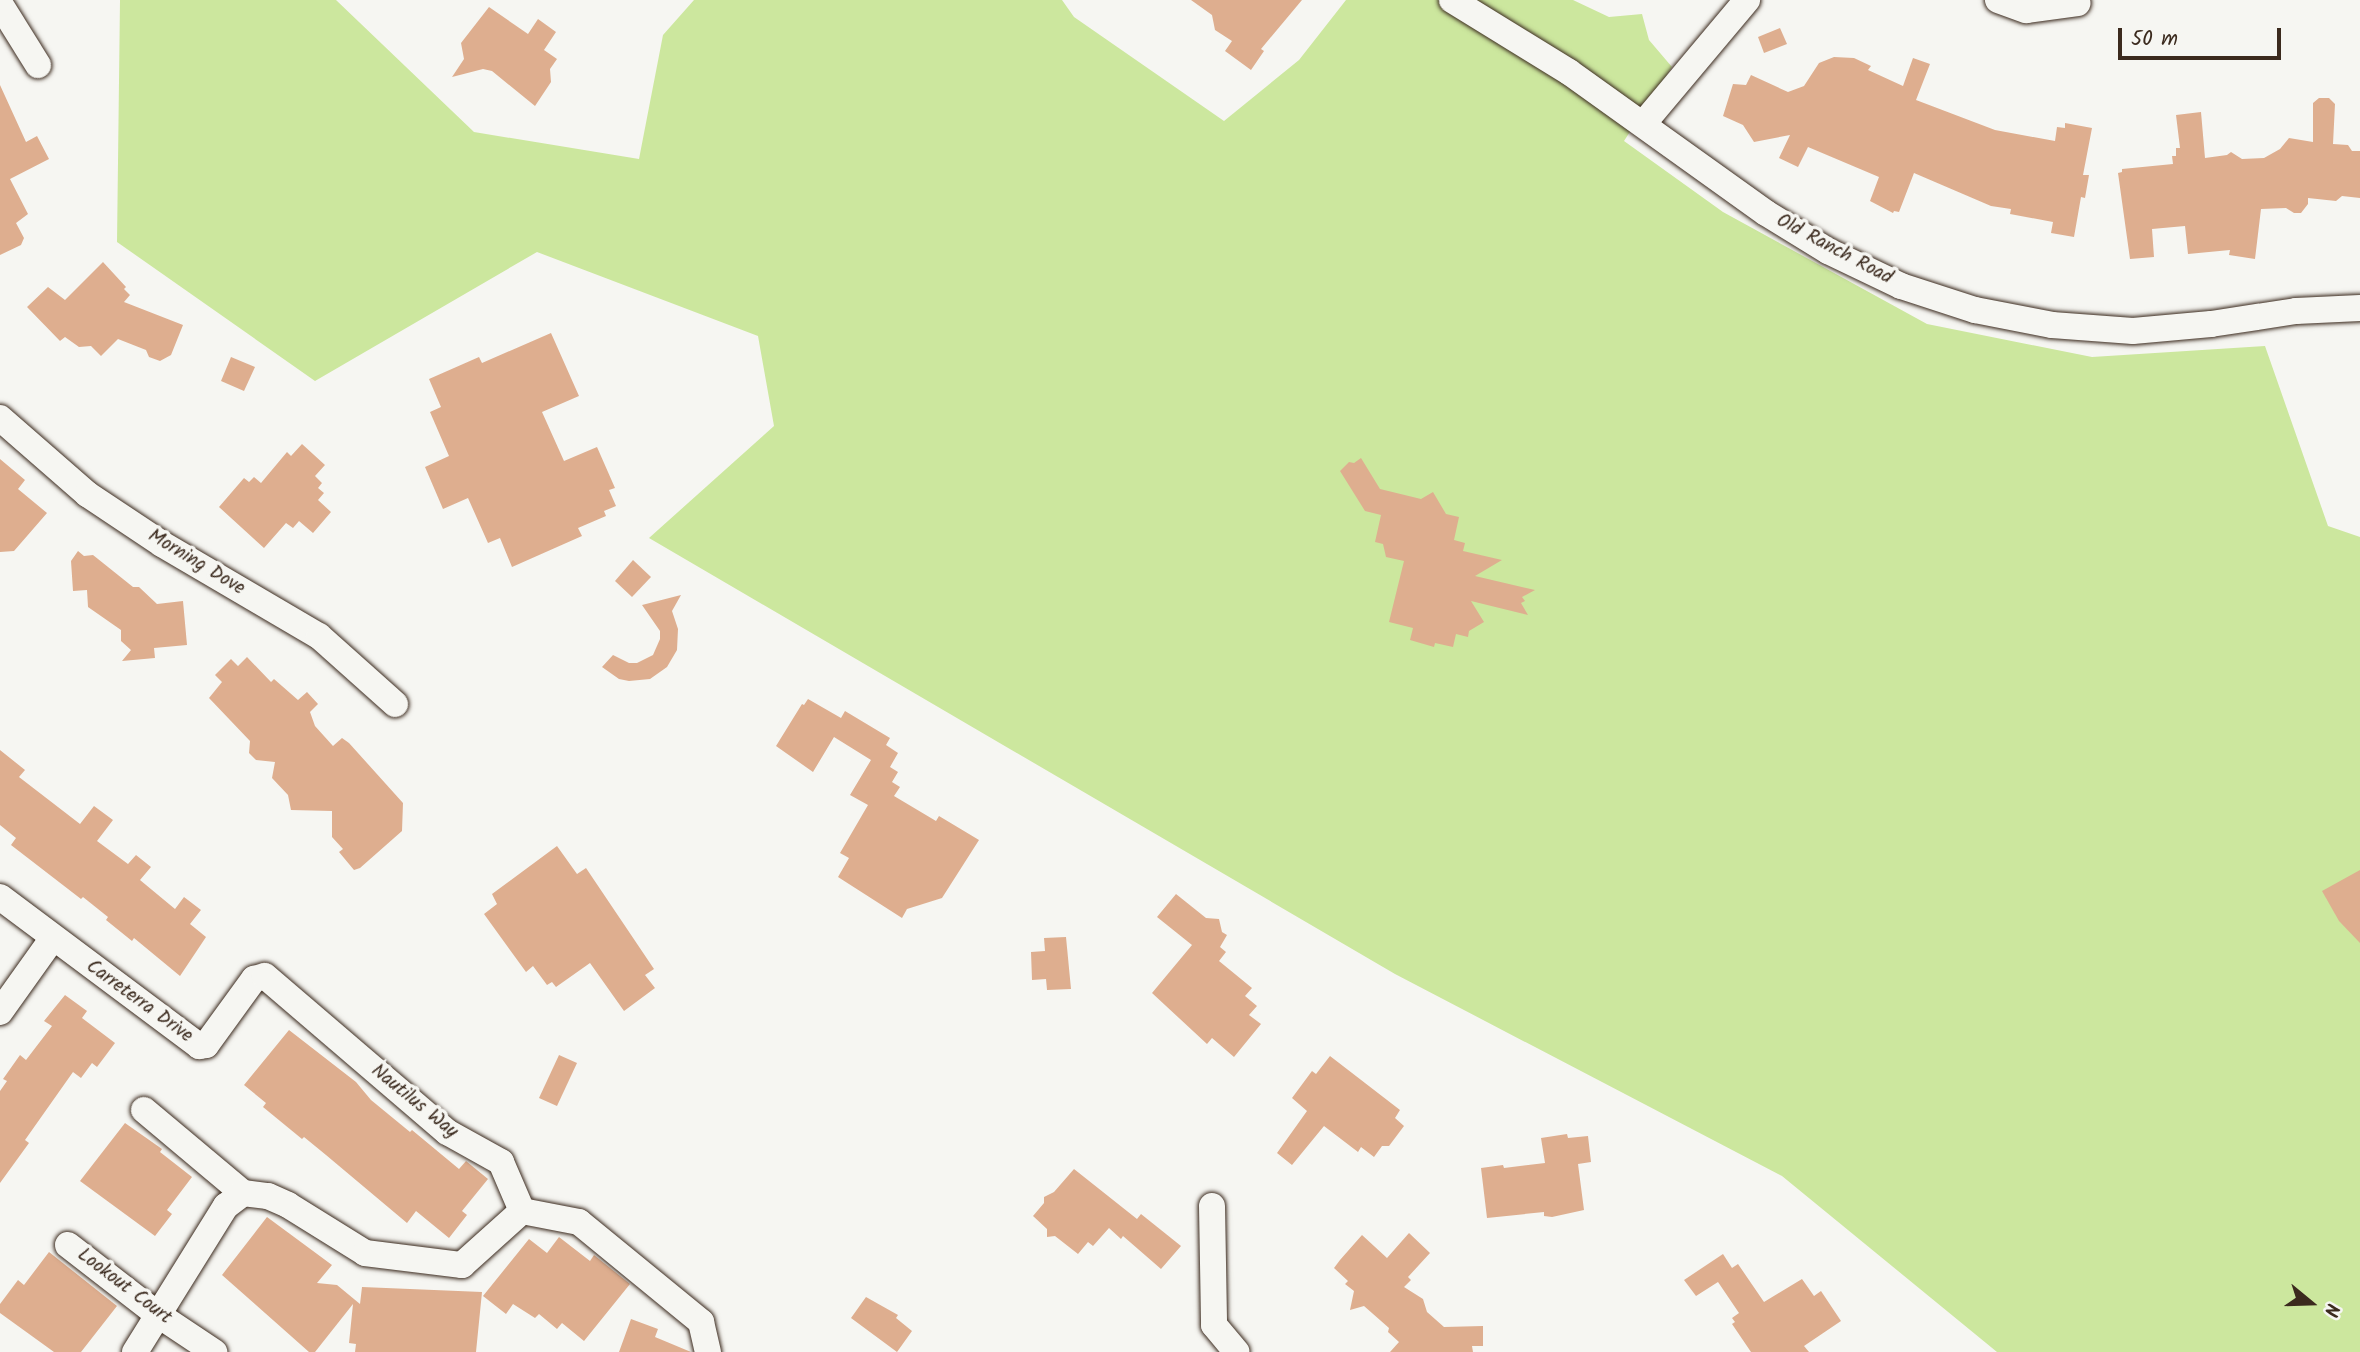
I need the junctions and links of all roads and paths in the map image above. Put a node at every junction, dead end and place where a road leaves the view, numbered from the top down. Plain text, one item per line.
1 (1452, 0) edge
2 (1747, 0) edge
3 (1998, 0) edge
4 (2078, 3) dead end
5 (0, 4) edge
6 (38, 65) dead end
7 (1643, 124) junction
8 (2360, 308) edge
9 (0, 418) edge
10 (395, 704) dead end
11 (0, 897) edge
12 (52, 939) junction
13 (265, 975) joint
14 (0, 1012) edge
15 (144, 1110) dead end
16 (243, 1193) junction
17 (1212, 1206) dead end
18 (522, 1211) junction
19 (68, 1245) dead end
20 (157, 1314) junction
21 (135, 1352) edge
22 (214, 1352) edge
23 (708, 1352) edge
24 (1237, 1352) edge

1 - 7 street, Old Ranch Road
2 - 7 street
3 - 4 street
5 - 6 street
7 - 8 street, Old Ranch Road
9 - 10 street, Morning Dove
11 - 12 street, Carreterra Drive
12 - 13 street, Carreterra Drive
12 - 14 street
13 - 18 street, Nautilus Way
15 - 16 street
16 - 18 street
16 - 20 street
17 - 24 street
18 - 23 street
19 - 20 street, Lookout Court
20 - 21 street
20 - 22 street, Lookout Court

